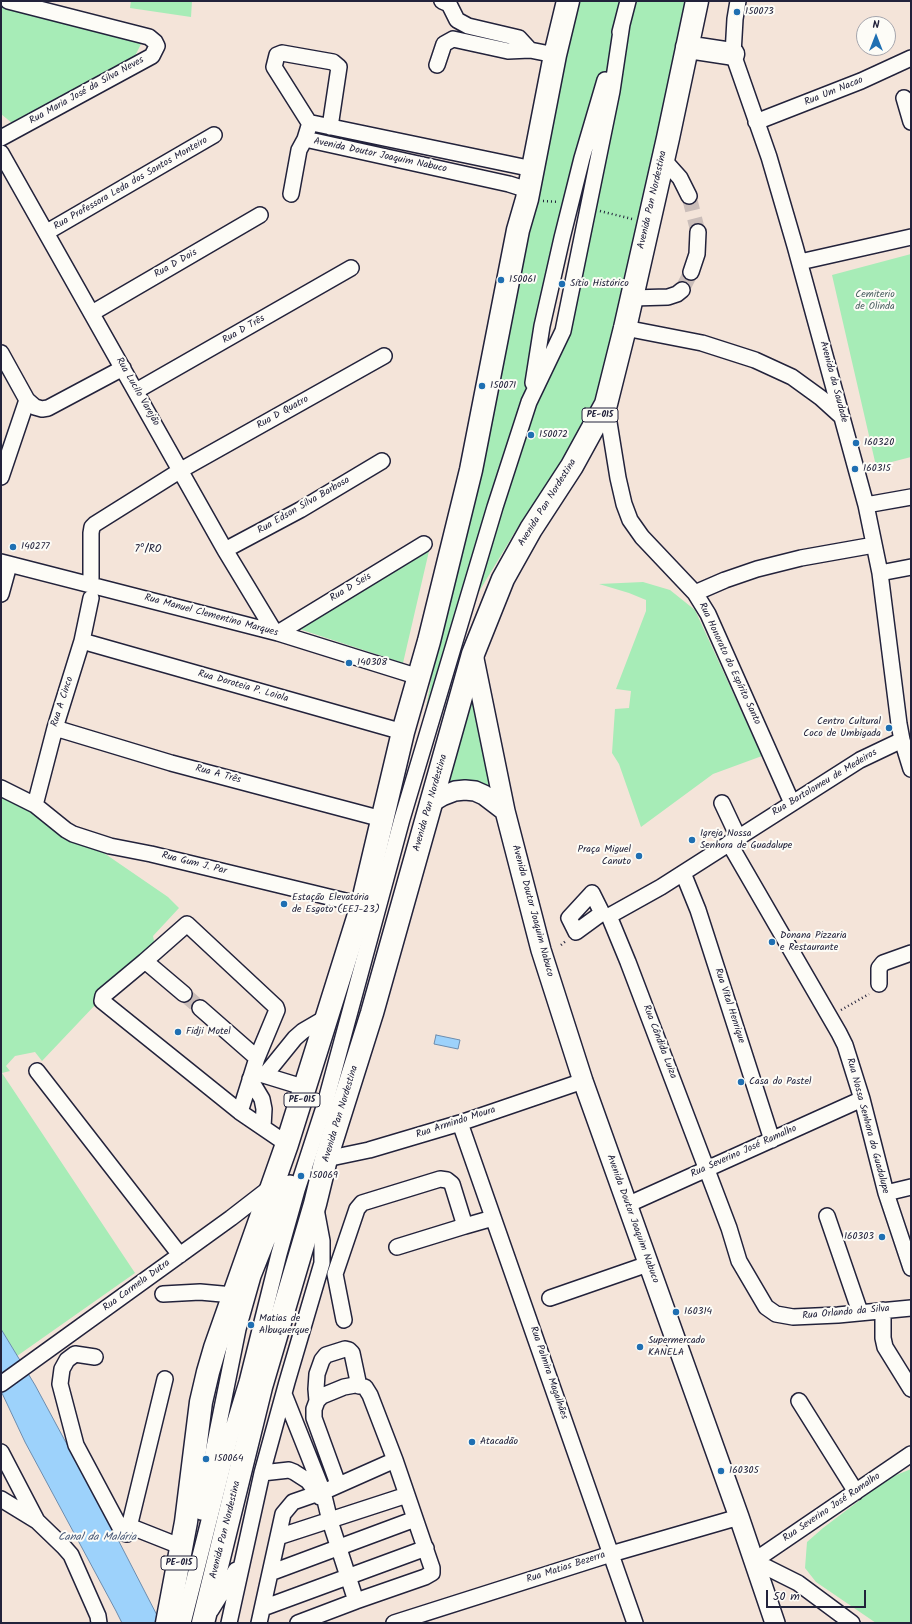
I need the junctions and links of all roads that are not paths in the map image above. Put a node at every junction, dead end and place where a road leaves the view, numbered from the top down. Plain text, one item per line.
1 (8, 1) edge
2 (442, 1) edge
3 (568, 1) edge
4 (628, 1) edge
5 (697, 1) edge
6 (738, 1) edge
7 (622, 24) junction
8 (687, 47) junction
9 (530, 50) junction
10 (733, 54) junction
11 (555, 55) junction
12 (911, 58) edge
13 (437, 65) dead end
14 (904, 98) dead end
15 (756, 122) junction
16 (911, 122) edge
17 (310, 124) junction
18 (330, 127) junction
19 (214, 136) dead end
20 (1, 138) edge
21 (305, 139) junction
22 (1, 153) edge
23 (663, 159) junction
24 (533, 169) junction
25 (528, 190) junction
26 (291, 194) dead end
27 (689, 196) tunnel mouth
28 (260, 215) dead end
29 (47, 232) junction
30 (698, 232) tunnel mouth
31 (911, 237) edge
32 (800, 262) junction
33 (351, 268) dead end
34 (691, 272) tunnel mouth
35 (682, 290) tunnel mouth
36 (632, 298) junction
37 (92, 313) junction
38 (625, 328) junction
39 (1, 353) edge
40 (384, 356) dead end
41 (123, 368) junction
42 (136, 391) junction
43 (27, 400) junction
44 (529, 402) junction
45 (606, 404) junction
46 (842, 417) junction
47 (382, 461) dead end
48 (181, 470) junction
49 (1, 477) edge
50 (911, 497) edge
51 (866, 505) junction
52 (424, 544) dead end
53 (874, 545) junction
54 (225, 550) junction
55 (5, 564) edge
56 (911, 567) edge
57 (880, 573) junction
58 (91, 591) junction
59 (695, 593) junction
60 (1, 594) edge
61 (276, 632) junction
62 (82, 641) junction
63 (473, 654) junction
64 (419, 677) junction
65 (905, 722) edge
66 (54, 728) junction
67 (403, 732) junction
68 (902, 740) junction
69 (911, 769) edge
70 (1, 788) edge
71 (430, 803) junction
72 (722, 803) dead end
73 (792, 803) junction
74 (34, 805) junction
75 (505, 811) junction
76 (382, 819) junction
77 (734, 840) junction
78 (683, 873) junction
79 (362, 905) junction
80 (609, 916) joint
81 (911, 953) edge
82 (145, 961) junction
83 (879, 984) road end
84 (184, 994) tunnel mouth
85 (352, 1002) junction
86 (200, 1008) tunnel mouth
87 (327, 1017) junction
88 (37, 1070) dead end
89 (256, 1071) junction
90 (583, 1081) junction
91 (306, 1088) junction
92 (862, 1099) junction
93 (240, 1112) junction
94 (460, 1123) junction
95 (263, 1127) junction
96 (772, 1140) junction
97 (287, 1144) junction
98 (326, 1159) junction
99 (706, 1169) junction
100 (300, 1180) junction
101 (271, 1187) junction
102 (911, 1187) edge
103 (886, 1193) junction
104 (627, 1205) junction
105 (263, 1211) junction
106 (313, 1211) junction
107 (826, 1216) dead end
108 (493, 1218) junction
109 (465, 1226) junction
110 (397, 1247) dead end
111 (180, 1255) junction
112 (648, 1264) junction
113 (911, 1268) edge
114 (253, 1276) junction
115 (163, 1294) dead end
116 (233, 1295) junction
117 (550, 1298) dead end
118 (911, 1308) edge
119 (883, 1310) junction
120 (860, 1312) junction
121 (344, 1320) dead end
122 (95, 1357) dead end
123 (165, 1379) dead end
124 (1, 1384) edge
125 (359, 1386) junction
126 (911, 1389) edge
127 (284, 1394) junction
128 (317, 1401) junction
129 (799, 1401) dead end
130 (1, 1452) edge
131 (911, 1454) edge
132 (395, 1460) junction
133 (211, 1465) junction
134 (262, 1473) junction
135 (338, 1484) junction
136 (856, 1492) junction
137 (407, 1494) junction
138 (321, 1496) junction
139 (1, 1499) edge
140 (739, 1517) junction
141 (415, 1519) junction
142 (37, 1521) junction
143 (330, 1521) junction
144 (186, 1522) junction
145 (129, 1526) junction
146 (278, 1537) junction
147 (182, 1547) junction
148 (338, 1547) junction
149 (426, 1548) junction
150 (611, 1554) junction
151 (243, 1558) junction
152 (754, 1560) junction
153 (270, 1573) junction
154 (348, 1578) junction
155 (356, 1601) junction
156 (263, 1608) junction
157 (184, 1617) edge
158 (99, 1623) edge
159 (229, 1623) edge
160 (259, 1623) edge
161 (298, 1623) edge
162 (394, 1623) edge
163 (635, 1623) edge
164 (775, 1623) edge
165 (852, 1623) edge

1 - 20 street, Rua Maria José da Silva Neves
2 - 9 street
3 - 11 highway, PE-015
4 - 7 street
5 - 8 highway, Avenida Pan Nordestina / PE-015
6 - 10 street, Avenida da Saudade
7 - 44 street
7 - 44 street
8 - 10 highway
8 - 23 highway, Avenida Pan Nordestina / PE-015
9 - 11 street
9 - 13 street
10 - 15 street, Avenida da Saudade
11 - 24 highway, PE-015
12 - 15 street, Rua Um Nacao
14 - 16 street
15 - 32 street, Avenida da Saudade
17 - 18 street, Avenida Doutor Joaquim Nabuco
17 - 18 street
17 - 21 street, Avenida Doutor Joaquim Nabuco
18 - 24 street, Avenida Doutor Joaquim Nabuco
19 - 29 street, Rua Professora Leda dos Santos Monteiro
21 - 25 street, Avenida Doutor Joaquim Nabuco
21 - 26 street
22 - 29 street, Rua Lucilo Varejão
23 - 27 street
23 - 36 highway, Avenida Pan Nordestina / PE-015
24 - 25 highway, PE-015
25 - 64 highway, PE-015
28 - 37 street, Rua D Dois
29 - 37 street, Rua Lucilo Varejão
30 - 34 street
31 - 32 street
32 - 46 street, Avenida da Saudade
33 - 42 street, Rua D Três
35 - 36 street
36 - 38 highway, Avenida Pan Nordestina / PE-015
37 - 41 street, Rua Lucilo Varejão
38 - 45 highway, Avenida Pan Nordestina / PE-015
38 - 46 street
39 - 43 street
40 - 48 street, Rua D Quatro
41 - 42 street, Rua Lucilo Varejão
41 - 43 street
42 - 48 street, Rua Lucilo Varejão
43 - 49 street
44 - 85 street
45 - 59 street, Rua Honorato do Espírito Santo
45 - 63 highway, Avenida Pan Nordestina / PE-015
46 - 51 street, Avenida da Saudade
47 - 54 street, Rua Edson Silva Barbosa
48 - 54 street, Rua Lucilo Varejão
48 - 58 street, Rua D Quatro
50 - 51 street
51 - 53 street, Avenida da Saudade
52 - 61 street, Rua D Seis
53 - 57 street, Avenida da Saudade
53 - 59 street
54 - 61 street, Rua Lucilo Varejão
55 - 58 street, Rua Manuel Clementino Marques
55 - 60 street
56 - 57 street
57 - 65 street, Avenida da Saudade
58 - 61 street, Rua Manuel Clementino Marques
58 - 62 street, Rua A Cinco
59 - 73 street, Rua Honorato do Espírito Santo
61 - 64 street, Rua Manuel Clementino Marques
62 - 66 street, Rua A Cinco
62 - 67 street, Rua Doroteia P. Loiola
63 - 71 highway, Avenida Pan Nordestina / PE-015
63 - 75 main road, Avenida Doutor Joaquim Nabuco
64 - 67 highway, PE-015
65 - 68 street, Avenida da Saudade
66 - 74 street, Rua A Cinco
66 - 76 street, Rua A Três
67 - 76 highway, PE-015
68 - 69 street, Avenida da Saudade
68 - 73 street, Rua Bartolomeu de Medeiros
70 - 74 street, Rua Gum J. Par
71 - 75 main road
71 - 98 highway, Avenida Pan Nordestina / PE-015
72 - 77 street, Rua Nossa Senhora do Guadalupe
73 - 77 street, Rua Bartolomeu de Medeiros
74 - 79 street, Rua Gum J. Par
75 - 90 main road, Avenida Doutor Joaquim Nabuco
76 - 79 highway, PE-015
77 - 78 street, Rua Bartolomeu de Medeiros
77 - 92 street, Rua Nossa Senhora do Guadalupe
78 - 80 street, Rua Bartolomeu de Medeiros
78 - 96 street, Rua Vital Henrique
79 - 87 highway, PE-015
80 - 99 street, Rua Cândida Luiza
81 - 83 street
82 - 84 street
82 - 89 street
82 - 93 street
85 - 100 street
85 - 114 street
86 - 89 street
87 - 89 street
87 - 91 highway, PE-015
88 - 111 street
89 - 91 street
89 - 93 street
89 - 95 street
90 - 94 street, Rua Armindo Moura
90 - 104 main road, Avenida Doutor Joaquim Nabuco
91 - 97 highway, PE-015
92 - 96 street, Rua Severino José Ramalho
92 - 103 street, Rua Nossa Senhora do Guadalupe
93 - 95 street
94 - 98 street, Rua Armindo Moura
94 - 108 street, Rua Palmira Magalhães
95 - 97 street
96 - 99 street, Rua Severino José Ramalho
97 - 101 highway, PE-015
98 - 106 highway, Avenida Pan Nordestina / PE-015
99 - 104 street, Rua Severino José Ramalho
99 - 120 street, Rua Orlando da Silva
100 - 106 street
100 - 157 street
101 - 105 highway, PE-015
101 - 111 street, Rua Carmela Dutra
102 - 103 street
103 - 113 street, Rua Nossa Senhora do Guadalupe
104 - 112 main road, Avenida Doutor Joaquim Nabuco
105 - 114 street
105 - 116 highway, PE-015
106 - 127 street
106 - 157 highway, Avenida Pan Nordestina / PE-015
107 - 120 street
108 - 109 street
108 - 150 street, Rua Palmira Magalhães
109 - 110 street
109 - 121 street
111 - 124 street, Rua Carmela Dutra
112 - 117 street
112 - 140 main road, Avenida Doutor Joaquim Nabuco
114 - 133 street
115 - 116 street
116 - 144 highway, PE-015
118 - 119 street, Rua Orlando da Silva
119 - 120 street, Rua Orlando da Silva
119 - 126 street
122 - 145 street
123 - 145 street
125 - 128 street
125 - 128 street
125 - 132 street
127 - 134 street
127 - 138 street
128 - 135 street
129 - 136 street
130 - 142 street
131 - 136 street, Rua Severino José Ramalho
132 - 135 street
132 - 137 street
133 - 144 street
133 - 157 street
134 - 138 street
134 - 151 street
135 - 138 street
136 - 152 street, Rua Severino José Ramalho
137 - 141 street
137 - 143 street
138 - 143 street
138 - 146 street
139 - 142 street
140 - 150 street, Rua Matias Bezerra
140 - 152 main road, Avenida Doutor Joaquim Nabuco
141 - 148 street
141 - 149 street
142 - 158 street
143 - 146 street
143 - 148 street
144 - 147 highway, PE-015
145 - 147 street
146 - 153 street
147 - 157 highway, PE-015
148 - 153 street
148 - 154 street
149 - 154 street
149 - 155 street
150 - 162 street, Rua Matias Bezerra
150 - 163 street, Rua Palmira Magalhães
151 - 157 street
151 - 159 street
152 - 164 main road, Avenida Doutor Joaquim Nabuco
152 - 165 street
153 - 156 street
154 - 155 street
154 - 156 street
155 - 161 street
156 - 160 street

